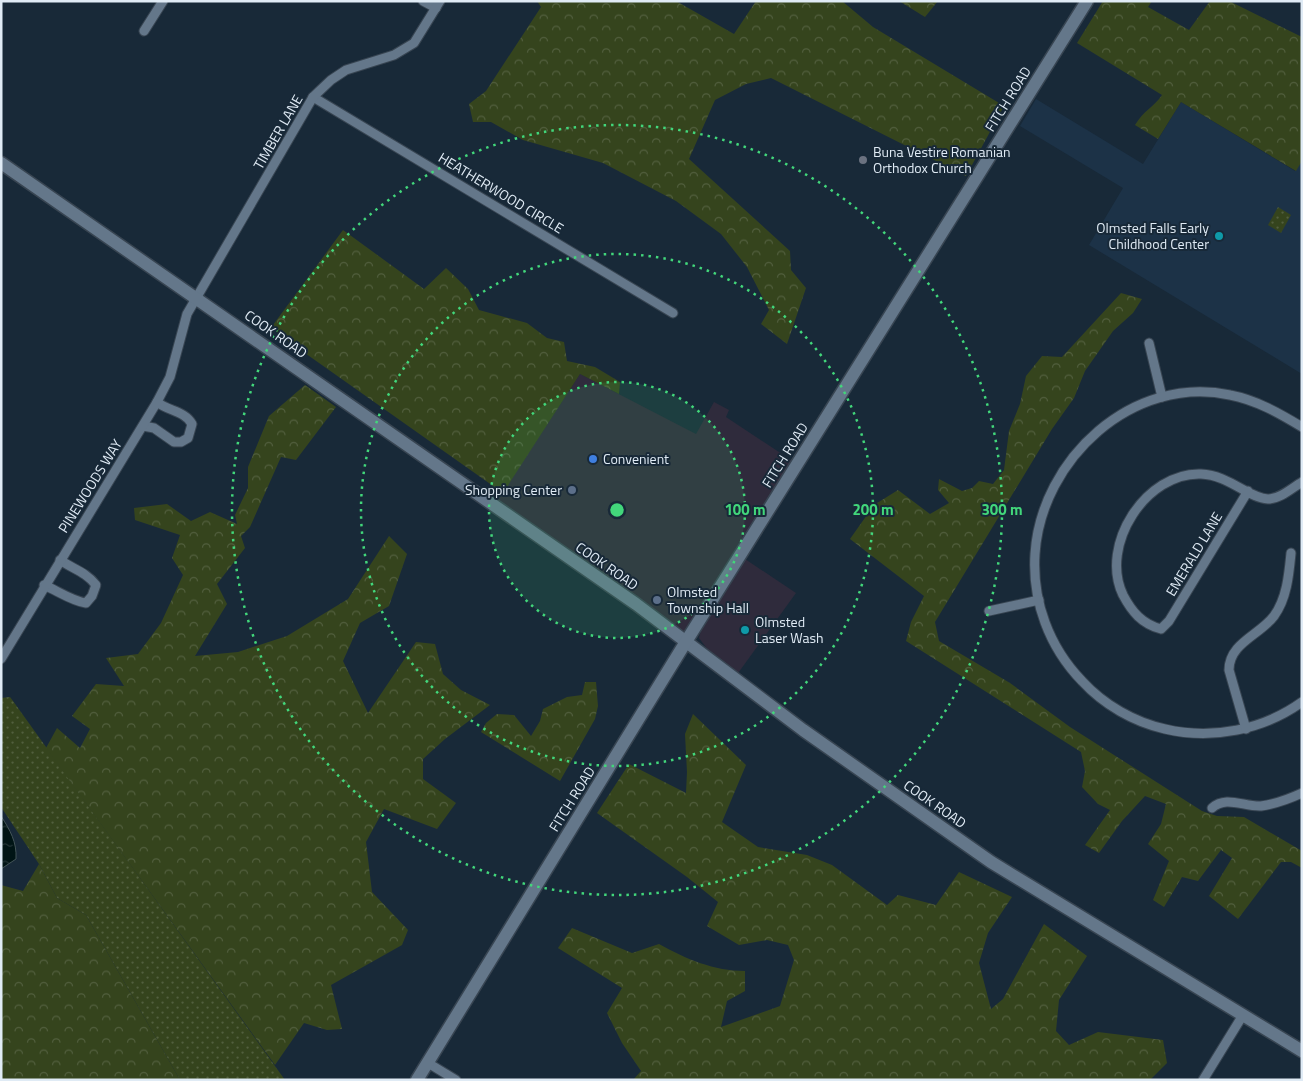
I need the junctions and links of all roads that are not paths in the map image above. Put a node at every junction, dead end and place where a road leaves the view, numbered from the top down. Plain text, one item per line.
1 (162, 1) edge
2 (423, 1) edge
3 (1087, 1) edge
4 (438, 5) edge
5 (144, 31) dead end
6 (313, 98) junction
7 (1, 163) edge
8 (197, 297) junction
9 (673, 313) dead end
10 (1149, 344) dead end
11 (1162, 397) junction
12 (157, 402) junction
13 (143, 426) junction
14 (1302, 427) edge
15 (1302, 482) edge
16 (1248, 491) junction
17 (1292, 552) dead end
18 (60, 560) junction
19 (44, 585) junction
20 (1038, 600) junction
21 (989, 611) dead end
22 (687, 640) junction
23 (1, 659) edge
24 (1302, 702) edge
25 (1246, 728) junction
26 (1302, 793) edge
27 (1212, 808) dead end
28 (1243, 1015) junction
29 (1302, 1051) edge
30 (428, 1063) junction
31 (417, 1080) edge
32 (456, 1080) edge
33 (1203, 1080) edge

1 - 5 street
2 - 4 street
3 - 22 street, FITCH ROAD
4 - 6 street, TIMBER LANE
6 - 8 street, TIMBER LANE
6 - 9 street, HEATHERWOOD CIRCLE
7 - 8 street, COOK ROAD
8 - 12 street, PINEWOODS WAY
8 - 22 street, COOK ROAD
10 - 11 street
11 - 14 street
11 - 20 street
12 - 13 street, PINEWOODS WAY
12 - 13 street
13 - 18 street, PINEWOODS WAY
15 - 16 street
16 - 16 street, EMERALD LANE
17 - 25 street
18 - 19 street, PINEWOODS WAY
18 - 19 street
19 - 23 street, PINEWOODS WAY
20 - 21 street
20 - 25 street
22 - 28 street, COOK ROAD
22 - 30 street, FITCH ROAD
24 - 25 street
26 - 27 street
28 - 29 street, COOK ROAD
28 - 33 street
30 - 31 street, FITCH ROAD
30 - 32 street

